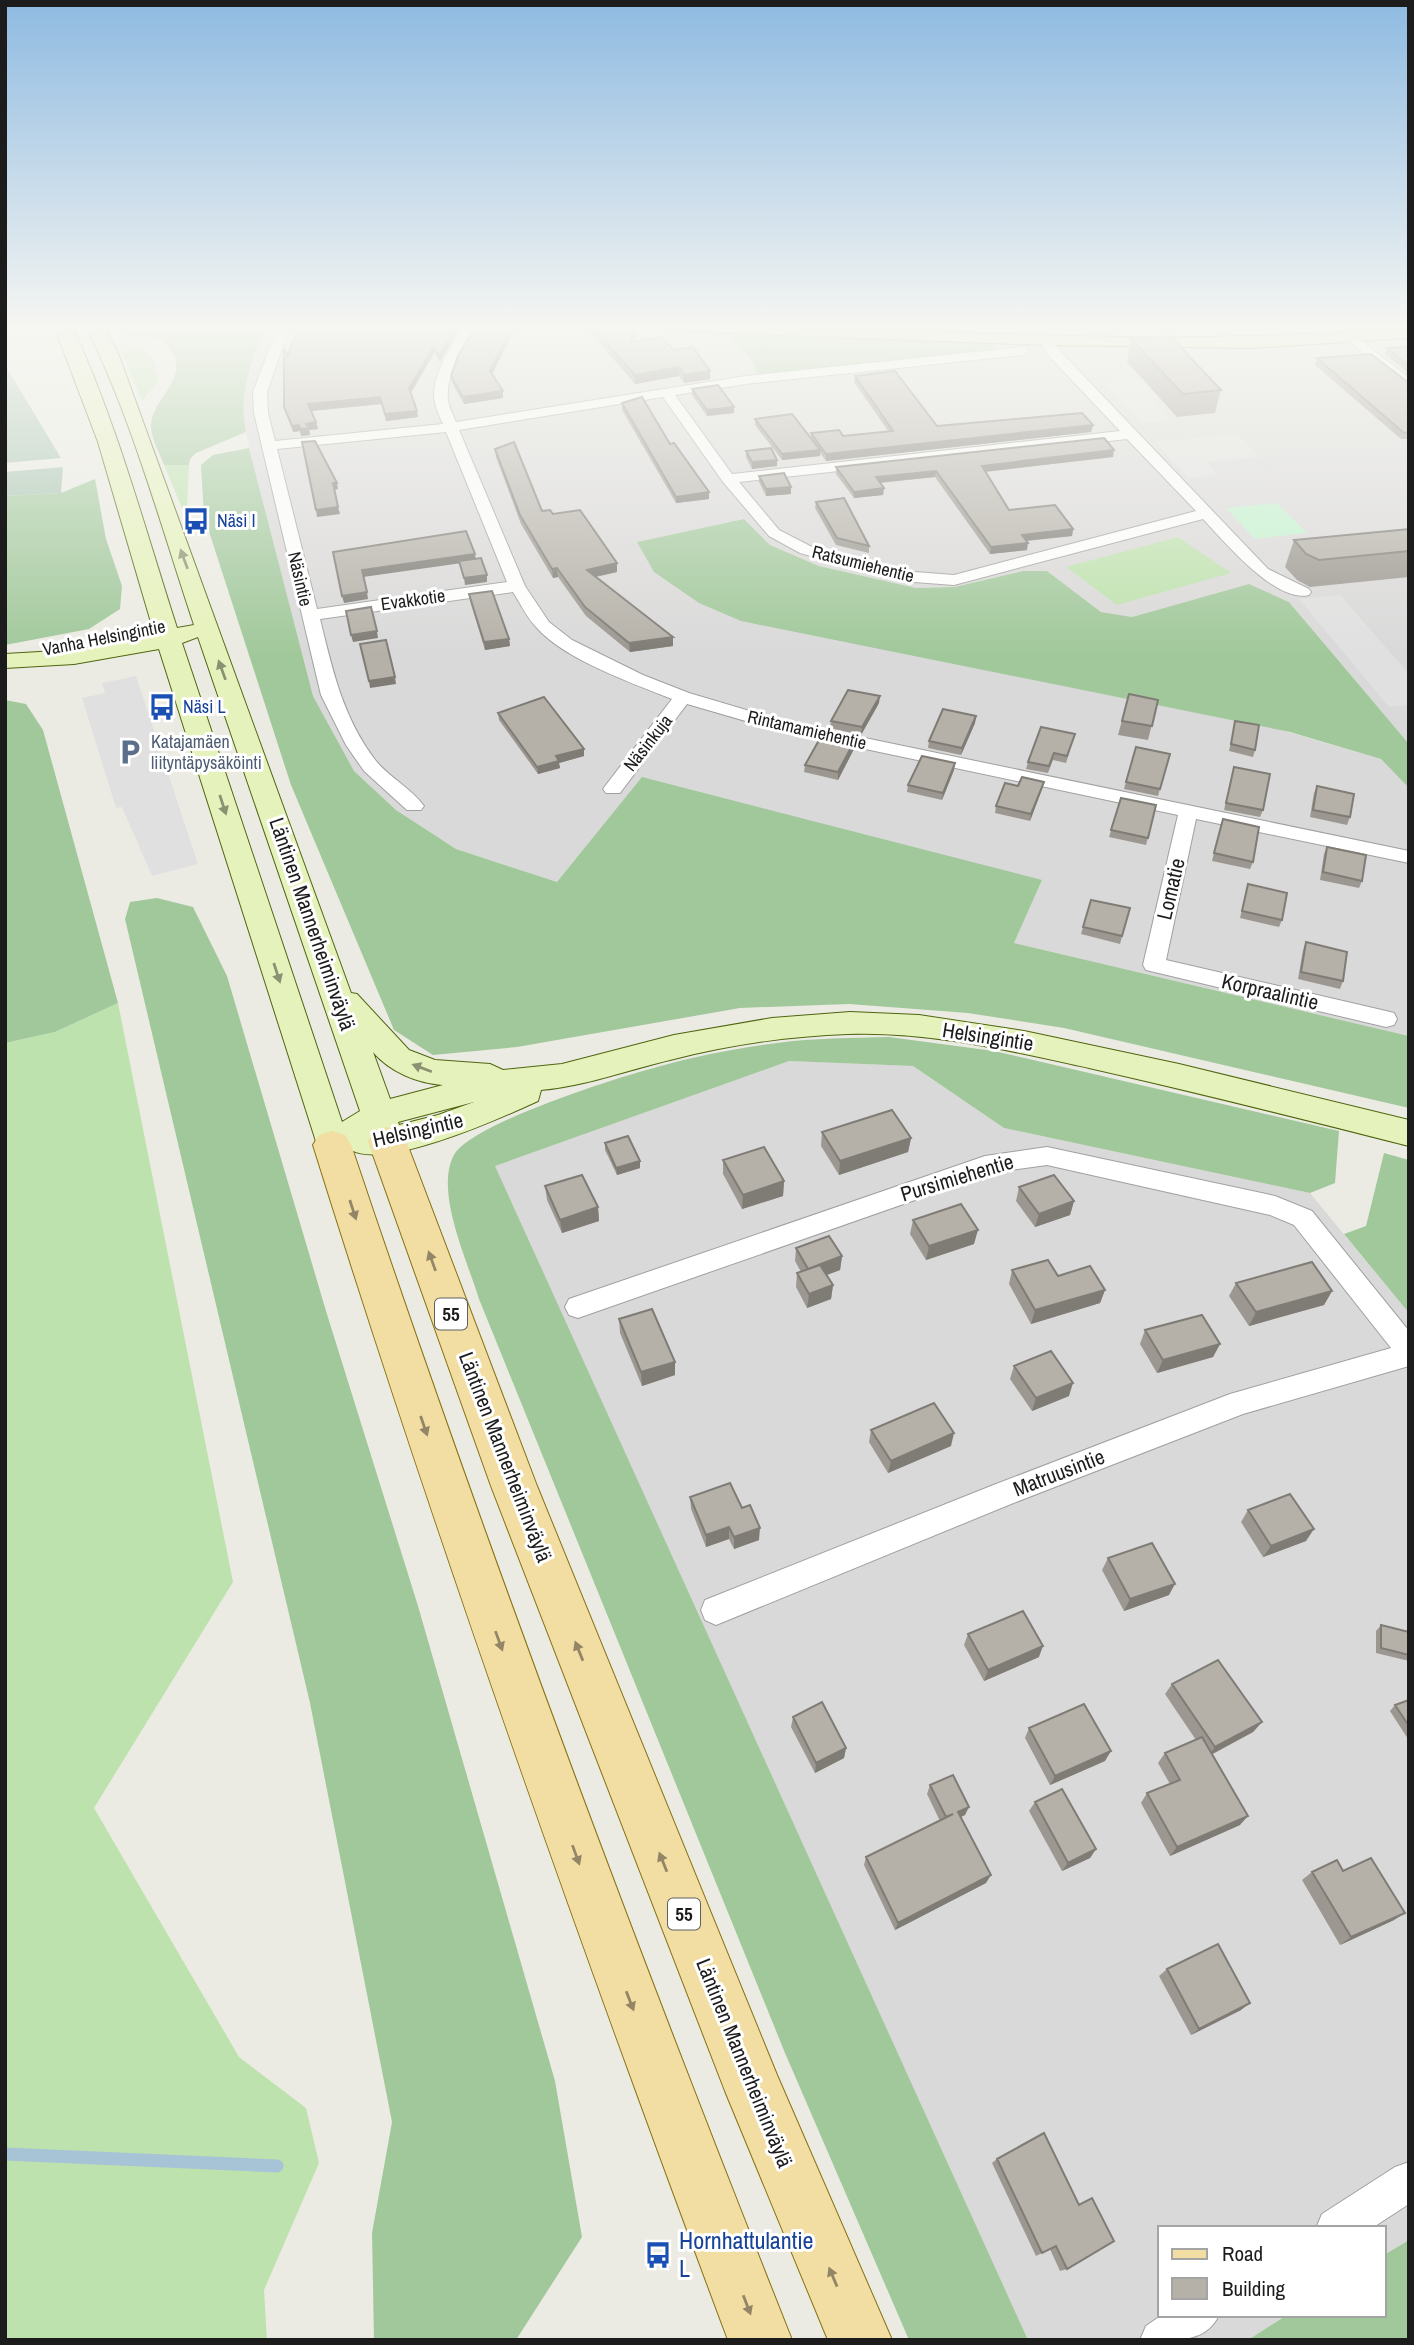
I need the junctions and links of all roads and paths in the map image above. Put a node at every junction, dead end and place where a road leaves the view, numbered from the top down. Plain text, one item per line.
1 (106, 435) edge
2 (139, 435) edge
3 (266, 435) edge
4 (370, 435) edge
5 (454, 435) edge
6 (697, 435) edge
7 (1118, 435) edge
8 (1132, 435) edge
9 (269, 446) junction
10 (729, 479) junction
11 (1206, 513) junction
12 (517, 586) junction
13 (1303, 592) dead end
14 (309, 615) junction
15 (206, 623) junction
16 (166, 633) junction
17 (5, 660) edge
18 (683, 697) junction
19 (612, 789) dead end
20 (414, 806) dead end
21 (1188, 813) junction
22 (1409, 857) edge
23 (1154, 965) joint
24 (335, 990) junction
25 (1386, 1019) dead end
26 (562, 1076) junction
27 (514, 1080) junction
28 (383, 1129) junction
29 (1409, 1133) edge
30 (332, 1145) junction
31 (578, 1307) dead end
32 (1409, 1353) edge
33 (716, 1610) dead end
34 (1409, 2181) edge
35 (1339, 2226) edge
36 (1196, 2317) edge
37 (760, 2340) edge
38 (860, 2340) edge
39 (1160, 2340) edge

1 - 16 main road
15 -> 2 main road, Läntinen Mannerheiminväylä
3 - 9 street, Näsintie
4 - 9 street
5 - 12 street, Rintamamiehentie
6 - 10 street, Ratsumiehentie
7 - 10 street
8 - 11 street
9 - 14 street, Näsintie
10 - 11 street, Ratsumiehentie
11 - 13 street
12 - 14 street, Evakkotie
12 - 18 street, Rintamamiehentie
14 - 20 street, Näsintie
15 - 16 main road, Vanha Helsingintie
24 -> 15 main road, Läntinen Mannerheiminväylä
16 - 17 main road, Vanha Helsingintie
16 -> 30 main road
18 - 19 street, Näsinkuja
18 - 21 street, Rintamamiehentie
21 - 22 street, Rintamamiehentie
21 - 23 street, Lomatie
23 - 25 street, Korpraalintie
27 -> 24 main road, Helsingintie
24 - 28 main road, Läntinen Mannerheiminväylä
26 - 27 main road, Helsingintie
26 - 28 main road, Helsingintie
26 - 29 main road, Helsingintie
27 - 28 main road, Helsingintie
28 - 30 main road, Helsingintie
38 -> 28 main road, Läntinen Mannerheiminväylä / 55
30 -> 37 main road
31 - 32 street, Pursimiehentie
32 - 33 street, Matruusintie
34 - 35 street
36 - 39 street

